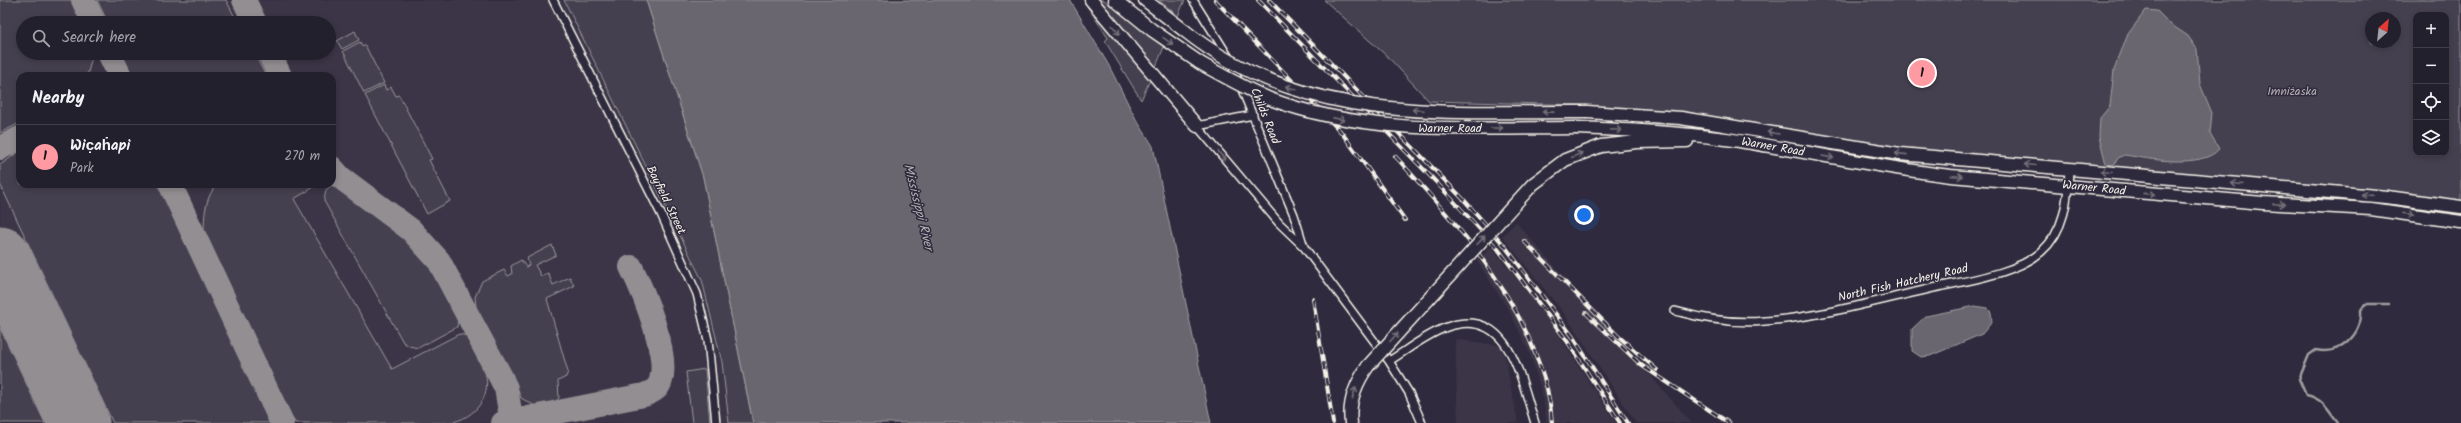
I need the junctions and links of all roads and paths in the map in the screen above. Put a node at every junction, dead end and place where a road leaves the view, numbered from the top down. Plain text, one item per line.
1 (553, 0) edge
2 (1091, 0) edge
3 (1115, 0) edge
4 (1145, 0) edge
5 (1193, 0) edge
6 (1253, 115) junction
7 (1197, 126) junction
8 (1725, 139) junction
9 (2069, 169) junction
10 (2068, 186) junction
11 (2461, 207) edge
12 (2461, 222) edge
13 (1304, 247) junction
14 (1675, 311) dead end
15 (1389, 361) junction
16 (716, 423) edge
17 (1351, 423) edge
18 (1422, 423) edge
19 (1535, 423) edge

1 - 16 street, Bayfield Street
2 -> 7 highway
3 -> 8 highway, Warner Road, bridge
9 -> 4 highway, Warner Road, bridge
5 - 6 street, Childs Road
6 - 7 street
6 - 13 street, Childs Road
7 -> 13 street, Childs Road
8 -> 10 highway, Warner Road
17 -> 8 highway, bridge
9 - 10 street, North Fish Hatchery Road
11 -> 9 highway, Warner Road
10 -> 12 highway, Warner Road
10 - 14 street, North Fish Hatchery Road
13 - 15 street, Childs Road
15 - 18 street, Childs Road
15 - 19 street

